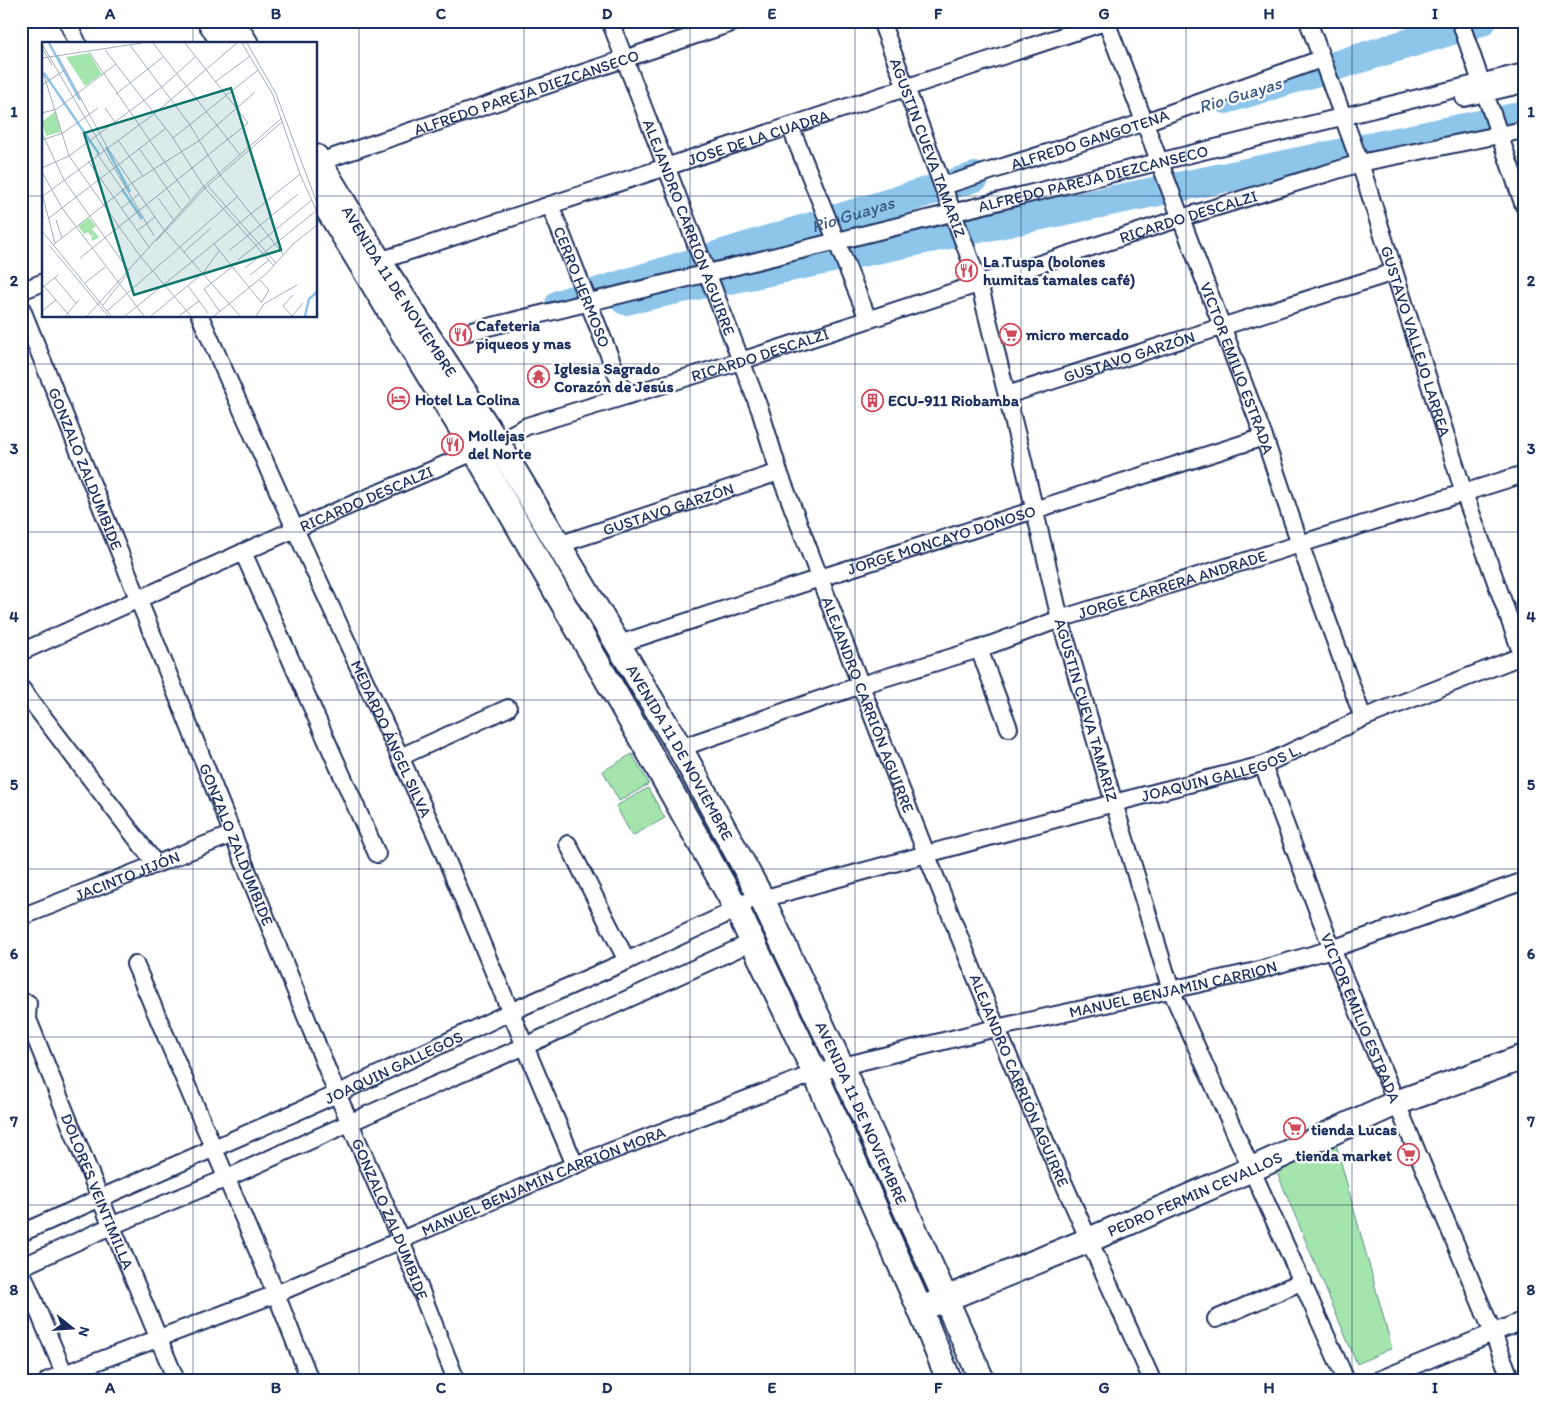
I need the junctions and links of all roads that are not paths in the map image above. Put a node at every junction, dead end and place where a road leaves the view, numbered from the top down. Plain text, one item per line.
1 (67, 21) edge
2 (610, 21) edge
3 (738, 21) edge
4 (881, 21) edge
5 (1107, 21) edge
6 (1308, 21) edge
7 (1460, 21) edge
8 (221, 27) edge
9 (77, 42) edge
10 (243, 42) edge
11 (624, 58) junction
12 (1321, 59) junction
13 (1524, 72) edge
14 (1524, 84) edge
15 (906, 90) junction
16 (1145, 122) junction
17 (790, 126) junction
18 (1524, 130) edge
19 (1500, 135) junction
20 (318, 161) edge
21 (318, 163) edge
22 (1360, 163) junction
23 (667, 167) junction
24 (943, 186) junction
25 (318, 193) edge
26 (550, 205) junction
27 (1524, 206) edge
28 (1181, 218) junction
29 (379, 261) junction
30 (1394, 272) junction
31 (42, 283) edge
32 (979, 283) junction
33 (21, 290) edge
34 (21, 307) edge
35 (201, 318) edge
36 (868, 319) junction
37 (1222, 327) junction
38 (741, 361) junction
39 (625, 395) junction
40 (1007, 395) junction
41 (1264, 437) junction
42 (497, 442) junction
43 (475, 451) junction
44 (779, 472) junction
45 (1524, 474) edge
46 (1464, 493) junction
47 (1034, 510) junction
48 (295, 529) junction
49 (1300, 544) junction
50 (558, 545) junction
51 (243, 552) junction
52 (820, 578) junction
53 (138, 600) junction
54 (1060, 619) junction
55 (619, 644) junction
56 (979, 649) junction
57 (21, 652) edge
58 (1523, 657) edge
59 (862, 685) junction
60 (21, 688) edge
61 (508, 708) dead end
62 (1363, 718) junction
63 (1009, 728) dead end
64 (680, 748) junction
65 (400, 757) junction
66 (1263, 765) junction
67 (1114, 803) junction
68 (234, 834) junction
69 (568, 844) dead end
70 (377, 854) dead end
71 (926, 854) junction
72 (156, 864) junction
73 (1524, 881) edge
74 (762, 899) junction
75 (737, 910) junction
76 (21, 917) edge
77 (752, 942) junction
78 (1332, 949) junction
79 (627, 961) junction
80 (135, 964) dead end
81 (1171, 990) junction
82 (28, 1003) dead end
83 (510, 1012) junction
84 (996, 1028) junction
85 (525, 1046) junction
86 (1524, 1058) edge
87 (841, 1066) junction
88 (815, 1073) junction
89 (337, 1094) junction
90 (1396, 1102) junction
91 (349, 1123) junction
92 (214, 1149) junction
93 (575, 1165) junction
94 (1252, 1170) junction
95 (227, 1178) junction
96 (100, 1198) junction
97 (112, 1226) junction
98 (21, 1233) edge
99 (1089, 1240) junction
100 (401, 1241) junction
101 (21, 1269) edge
102 (1303, 1281) junction
103 (276, 1294) junction
104 (947, 1298) junction
105 (920, 1309) junction
106 (1216, 1319) dead end
107 (1524, 1320) edge
108 (1493, 1332) junction
109 (159, 1339) junction
110 (66, 1377) edge
111 (48, 1380) edge
112 (176, 1380) edge
113 (310, 1380) edge
114 (456, 1380) edge
115 (949, 1380) edge
116 (982, 1380) edge
117 (1152, 1380) edge
118 (1346, 1380) edge
119 (1379, 1380) edge
120 (1511, 1380) edge

1 - 9 street
2 - 11 street, ALEJANDRO CARRIÓN AGUIRRE
3 - 11 street, ALFREDO PAREJA DIEZCANSECO
4 - 15 street, AGUSTIN CUEVA TAMARIZ
5 - 15 street, JOSE DE LA CUADRA
5 - 16 street, VICTOR EMILIO ESTRADA
6 - 12 street, GUSTAVO VALLEJO LARREA
7 - 19 street
8 - 10 street
11 - 20 street, ALFREDO PAREJA DIEZCANSECO
11 - 23 street, ALEJANDRO CARRIÓN AGUIRRE
12 - 16 street, ALFREDO GANGOTENA
12 - 22 street, GUSTAVO VALLEJO LARREA
13 - 14 street, ALFREDO PAREJA DIEZCANSECO
15 - 17 street, JOSE DE LA CUADRA
15 - 24 street, AGUSTIN CUEVA TAMARIZ
16 - 24 street, ALFREDO GANGOTENA
16 - 28 street, VICTOR EMILIO ESTRADA
17 - 23 street, JOSE DE LA CUADRA
17 - 36 street
18 - 19 street, RICARDO DESCALZI
19 - 22 street, RICARDO DESCALZI
19 - 27 street
21 - 29 street, AVENIDA 11 DE NOVIEMBRE
22 - 28 street, RICARDO DESCALZI
22 - 30 street, GUSTAVO VALLEJO LARREA
23 - 26 street, JOSE DE LA CUADRA
23 - 38 street, ALEJANDRO CARRIÓN AGUIRRE
24 - 32 street, AGUSTIN CUEVA TAMARIZ
25 - 43 street, AVENIDA 11 DE NOVIEMBRE
26 - 29 street, JOSE DE LA CUADRA
26 - 39 street, CERRO HERMOSO
28 - 32 street, RICARDO DESCALZI
28 - 37 street, VICTOR EMILIO ESTRADA
29 - 42 street, AVENIDA 11 DE NOVIEMBRE
30 - 37 street, GUSTAVO GARZÓN
30 - 46 street, GUSTAVO VALLEJO LARREA
31 - 33 street
32 - 36 street, RICARDO DESCALZI
32 - 40 street, AGUSTIN CUEVA TAMARIZ
34 - 53 street, GONZALO ZALDUMBIDE
35 - 48 street, MEDARDO ÁNGEL SILVA
36 - 38 street, RICARDO DESCALZI
37 - 40 street, GUSTAVO GARZÓN
37 - 41 street, VICTOR EMILIO ESTRADA
38 - 39 street, RICARDO DESCALZI
38 - 44 street, ALEJANDRO CARRIÓN AGUIRRE
39 - 42 street, RICARDO DESCALZI
40 - 47 street, AGUSTIN CUEVA TAMARIZ
41 - 47 street, JORGE MONCAYO DONOSO
41 - 49 street, VICTOR EMILIO ESTRADA
42 - 43 street, RICARDO DESCALZI
42 - 50 street, AVENIDA 11 DE NOVIEMBRE
43 - 48 street, RICARDO DESCALZI
43 - 75 street, AVENIDA 11 DE NOVIEMBRE
44 - 50 street, GUSTAVO GARZÓN
44 - 52 street, ALEJANDRO CARRIÓN AGUIRRE
45 - 46 street, JORGE CARRERA ANDRADE
46 - 49 street, JORGE CARRERA ANDRADE
46 - 58 street, GUSTAVO VALLEJO LARREA
47 - 52 street, JORGE MONCAYO DONOSO
47 - 54 street, AGUSTIN CUEVA TAMARIZ
48 - 51 street, RICARDO DESCALZI
48 - 65 street, MEDARDO ÁNGEL SILVA
49 - 54 street, JORGE CARRERA ANDRADE
49 - 62 street, VICTOR EMILIO ESTRADA
50 - 55 street, AVENIDA 11 DE NOVIEMBRE
51 - 53 street, RICARDO DESCALZI
51 - 70 street
52 - 55 street, JORGE MONCAYO DONOSO
52 - 59 street, ALEJANDRO CARRIÓN AGUIRRE
53 - 57 street, RICARDO DESCALZI
53 - 68 street, GONZALO ZALDUMBIDE
54 - 56 street, JORGE CARRERA ANDRADE
54 - 67 street, AGUSTIN CUEVA TAMARIZ
55 - 64 street, AVENIDA 11 DE NOVIEMBRE
56 - 59 street, JORGE CARRERA ANDRADE
56 - 63 street
58 - 62 street, JOAQUIN GALLEGOS L.
59 - 64 street, JORGE CARRERA ANDRADE
59 - 71 street, ALEJANDRO CARRIÓN AGUIRRE
60 - 72 street
61 - 65 street
62 - 66 street, JOAQUIN GALLEGOS L.
64 - 74 street, AVENIDA 11 DE NOVIEMBRE
65 - 83 street, MEDARDO ÁNGEL SILVA
66 - 67 street, JOAQUIN GALLEGOS L.
66 - 78 street, VICTOR EMILIO ESTRADA
67 - 71 street, JOAQUIN GALLEGOS L.
67 - 81 street, AGUSTIN CUEVA TAMARIZ
68 - 72 street, JACINTO JIJÓN
68 - 89 street, GONZALO ZALDUMBIDE
69 - 79 street
71 - 74 street, JOAQUIN GALLEGOS L.
71 - 84 street, ALEJANDRO CARRIÓN AGUIRRE
72 - 76 street, JACINTO JIJÓN
73 - 78 street, MANUEL BENJAMIN CARRION
74 - 75 street, JOAQUIN GALLEGOS
74 - 87 street, AVENIDA 11 DE NOVIEMBRE
75 - 77 street, AVENIDA 11 DE NOVIEMBRE
75 - 79 street, JOAQUIN GALLEGOS
77 - 85 street
77 - 88 street, AVENIDA 11 DE NOVIEMBRE
78 - 81 street, MANUEL BENJAMIN CARRION
78 - 90 street, VICTOR EMILIO ESTRADA
79 - 83 street, JOAQUIN GALLEGOS
80 - 92 street
81 - 84 street, MANUEL BENJAMIN CARRION
81 - 94 street, AGUSTIN CUEVA TAMARIZ
82 - 96 street, DOLORES VEINTIMILLA
83 - 85 street, MEDARDO ÁNGEL SILVA
83 - 89 street, JOAQUIN GALLEGOS
84 - 87 street, MANUEL BENJAMIN CARRION
84 - 99 street, ALEJANDRO CARRIÓN AGUIRRE
85 - 91 street
85 - 93 street, MEDARDO ÁNGEL SILVA
86 - 90 street, PEDRO FERMIN CEVALLOS
87 - 88 street, MANUEL BENJAMIN CARRION
87 - 104 street, AVENIDA 11 DE NOVIEMBRE
88 - 93 street, MANUEL BENJAMÍN CARRIÓN MORA
88 - 105 street, AVENIDA 11 DE NOVIEMBRE
89 - 91 street, GONZALO ZALDUMBIDE
89 - 92 street, JOAQUIN GALLEGOS
90 - 94 street, PEDRO FERMIN CEVALLOS
90 - 108 street, VICTOR EMILIO ESTRADA
91 - 95 street
91 - 100 street, GONZALO ZALDUMBIDE
92 - 95 street
92 - 96 street, JOAQUIN GALLEGOS
93 - 100 street, MANUEL BENJAMÍN CARRIÓN MORA
94 - 99 street, PEDRO FERMIN CEVALLOS
94 - 102 street, AGUSTIN CUEVA TAMARIZ
95 - 97 street
95 - 103 street
96 - 97 street, DOLORES VEINTIMILLA
96 - 98 street, JOAQUIN GALLEGOS
97 - 101 street
97 - 109 street, DOLORES VEINTIMILLA
99 - 104 street, PEDRO FERMIN CEVALLOS
99 - 117 street, ALEJANDRO CARRIÓN AGUIRRE
100 - 103 street, MANUEL BENJAMÍN CARRIÓN MORA
100 - 114 street, GONZALO ZALDUMBIDE
101 - 110 street
102 - 106 street
102 - 118 street, AGUSTIN CUEVA TAMARIZ
103 - 109 street, MANUEL BENJAMÍN CARRIÓN MORA
103 - 113 street
104 - 105 street, PEDRO FERMIN CEVALLOS
104 - 116 street, AVENIDA 11 DE NOVIEMBRE
105 - 115 street, AVENIDA 11 DE NOVIEMBRE
107 - 108 street
108 - 119 street
108 - 120 street, VICTOR EMILIO ESTRADA
109 - 110 street, MANUEL BENJAMÍN CARRIÓN MORA
109 - 112 street, DOLORES VEINTIMILLA
110 - 111 street, MANUEL BENJAMÍN CARRIÓN MORA

